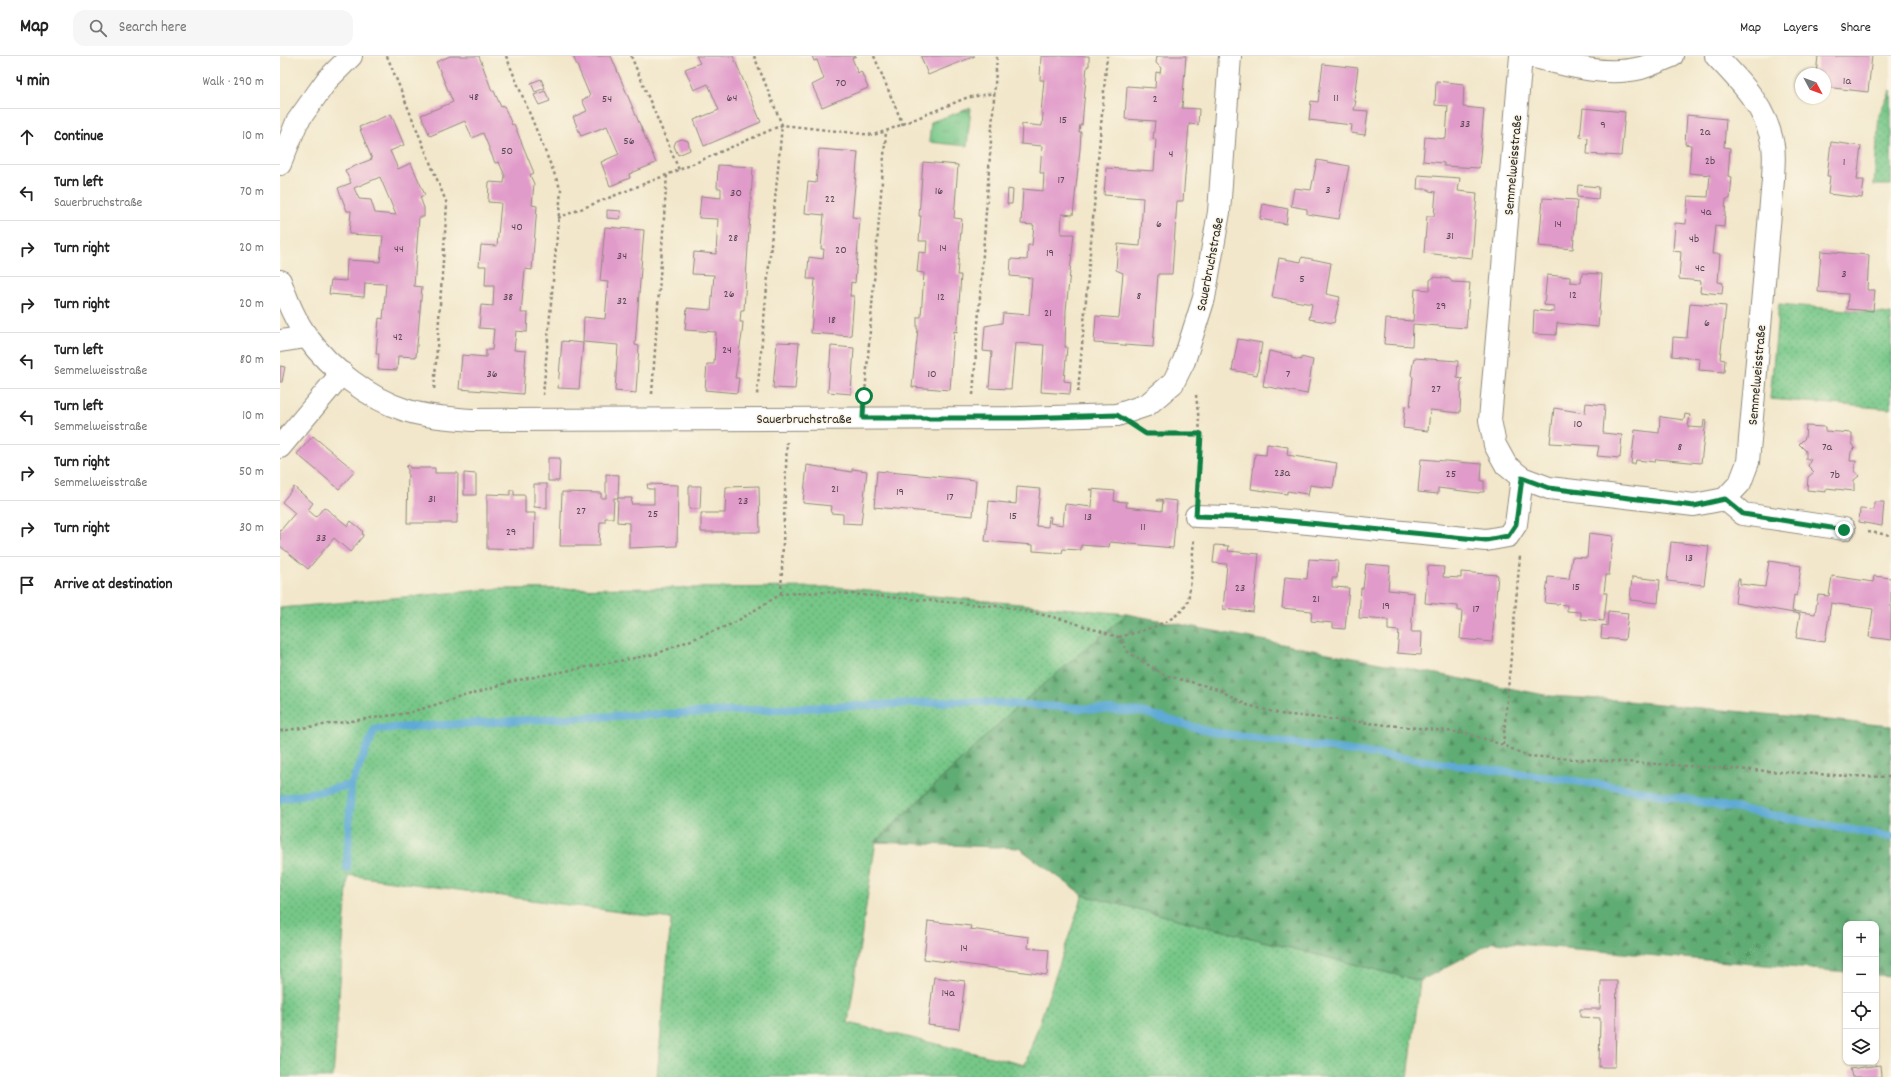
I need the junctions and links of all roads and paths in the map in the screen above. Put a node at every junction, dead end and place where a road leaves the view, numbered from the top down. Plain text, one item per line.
1 (351, 56) edge
2 (387, 56) edge
3 (506, 56) edge
4 (631, 56) edge
5 (754, 56) edge
6 (874, 56) edge
7 (997, 56) edge
8 (1107, 56) edge
9 (1230, 56) edge
10 (1521, 56) edge
11 (1531, 56) edge
12 (1672, 56) edge
13 (1716, 56) edge
14 (994, 93) junction
15 (782, 125) junction
16 (903, 125) junction
17 (886, 132) junction
18 (280, 164) edge
19 (679, 170) junction
20 (667, 174) junction
21 (558, 218) junction
22 (280, 281) edge
23 (306, 337) junction
24 (280, 340) edge
25 (1184, 360) junction
26 (342, 373) junction
27 (1117, 415) junction
28 (432, 416) junction
29 (1076, 416) junction
30 (755, 418) junction
31 (788, 418) junction
32 (863, 418) junction
33 (971, 418) junction
34 (650, 419) junction
35 (541, 420) junction
36 (1201, 434) junction
37 (280, 447) edge
38 (1522, 478) junction
39 (1725, 499) junction
40 (1196, 516) junction
41 (1844, 530) dead end
42 (1508, 536) junction
43 (781, 594) junction
44 (1118, 637) junction
45 (280, 731) edge
46 (1503, 745) junction
47 (1891, 777) edge

1 - 18 street
2 - 28 path
3 - 21 path
4 - 19 path
5 - 15 path
6 - 16 path
7 - 14 path
8 - 29 path
9 - 25 street, Sauerbruchstraße
10 - 38 street, Semmelweisstraße
11 - 12 street
13 - 39 street, Semmelweisstraße
14 - 16 path
14 - 33 path
15 - 17 path
15 - 19 path
15 - 30 path
16 - 17 path
17 - 32 path
19 - 20 path
20 - 21 path
20 - 34 path
21 - 35 path
22 - 23 street, Sauerbruchstraße
23 - 24 street
23 - 26 street, Sauerbruchstraße
25 - 27 street, Sauerbruchstraße
25 - 36 path
26 - 28 street, Sauerbruchstraße
26 - 37 street
27 - 29 street, Sauerbruchstraße
27 - 36 path
28 - 35 street, Sauerbruchstraße
29 - 33 street, Sauerbruchstraße
30 - 31 street, Sauerbruchstraße
30 - 34 street, Sauerbruchstraße
31 - 32 street, Sauerbruchstraße
31 - 43 path
32 - 33 street, Sauerbruchstraße
34 - 35 street, Sauerbruchstraße
36 - 40 path
38 - 39 street, Semmelweisstraße
38 - 42 street
39 - 41 street
40 - 42 street
40 - 44 path
42 - 46 path
43 - 44 path
43 - 45 path
44 - 46 path
46 - 47 path

